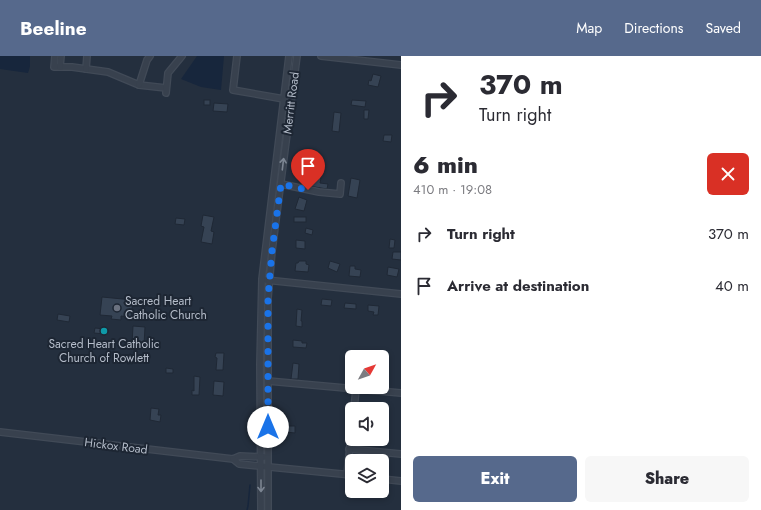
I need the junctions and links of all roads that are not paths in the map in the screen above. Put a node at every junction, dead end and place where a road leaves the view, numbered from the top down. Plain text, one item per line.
1 (55, 56) edge
2 (61, 56) edge
3 (87, 56) edge
4 (150, 56) edge
5 (182, 56) edge
6 (238, 56) edge
7 (290, 56) edge
8 (297, 56) edge
9 (321, 56) edge
10 (401, 65) edge
11 (57, 67) junction
12 (86, 69) junction
13 (138, 85) junction
14 (284, 99) junction
15 (341, 183) dead end
16 (281, 184) junction
17 (262, 279) junction
18 (269, 281) junction
19 (401, 294) edge
20 (268, 381) junction
21 (345, 388) edge
22 (389, 392) edge
23 (401, 393) edge
24 (0, 432) edge
25 (350, 446) edge
26 (350, 449) junction
27 (350, 454) edge
28 (401, 454) edge
29 (262, 457) junction
30 (268, 457) junction
31 (233, 459) junction
32 (265, 466) junction
33 (345, 475) edge
34 (389, 480) edge
35 (401, 481) edge
36 (262, 510) edge
37 (268, 510) edge

1 - 11 street
2 - 11 street
3 - 12 street
4 - 13 street
5 - 13 street
6 - 14 street
7 - 14 street, Merritt Road
16 -> 8 street, Merritt Road
9 - 10 street
11 - 12 street
12 - 13 street
14 - 17 street, Merritt Road
15 - 16 street
16 - 18 street, Merritt Road
17 - 18 street
17 - 29 street, Merritt Road
18 - 19 street
18 - 20 street, Merritt Road
20 - 21 street
20 - 30 street, Merritt Road
22 - 23 street
24 - 31 street, Hickox Road
25 - 26 street
26 - 27 street
26 - 28 street
29 - 30 street, Hickox Road
29 - 31 street, Hickox Road
29 - 32 street, Merritt Road
30 - 32 street, Merritt Road
31 - 32 street, Hickox Road
32 - 33 street, Hickox Road
32 -> 36 street, Merritt Road
32 - 37 street, Merritt Road
34 - 35 street

